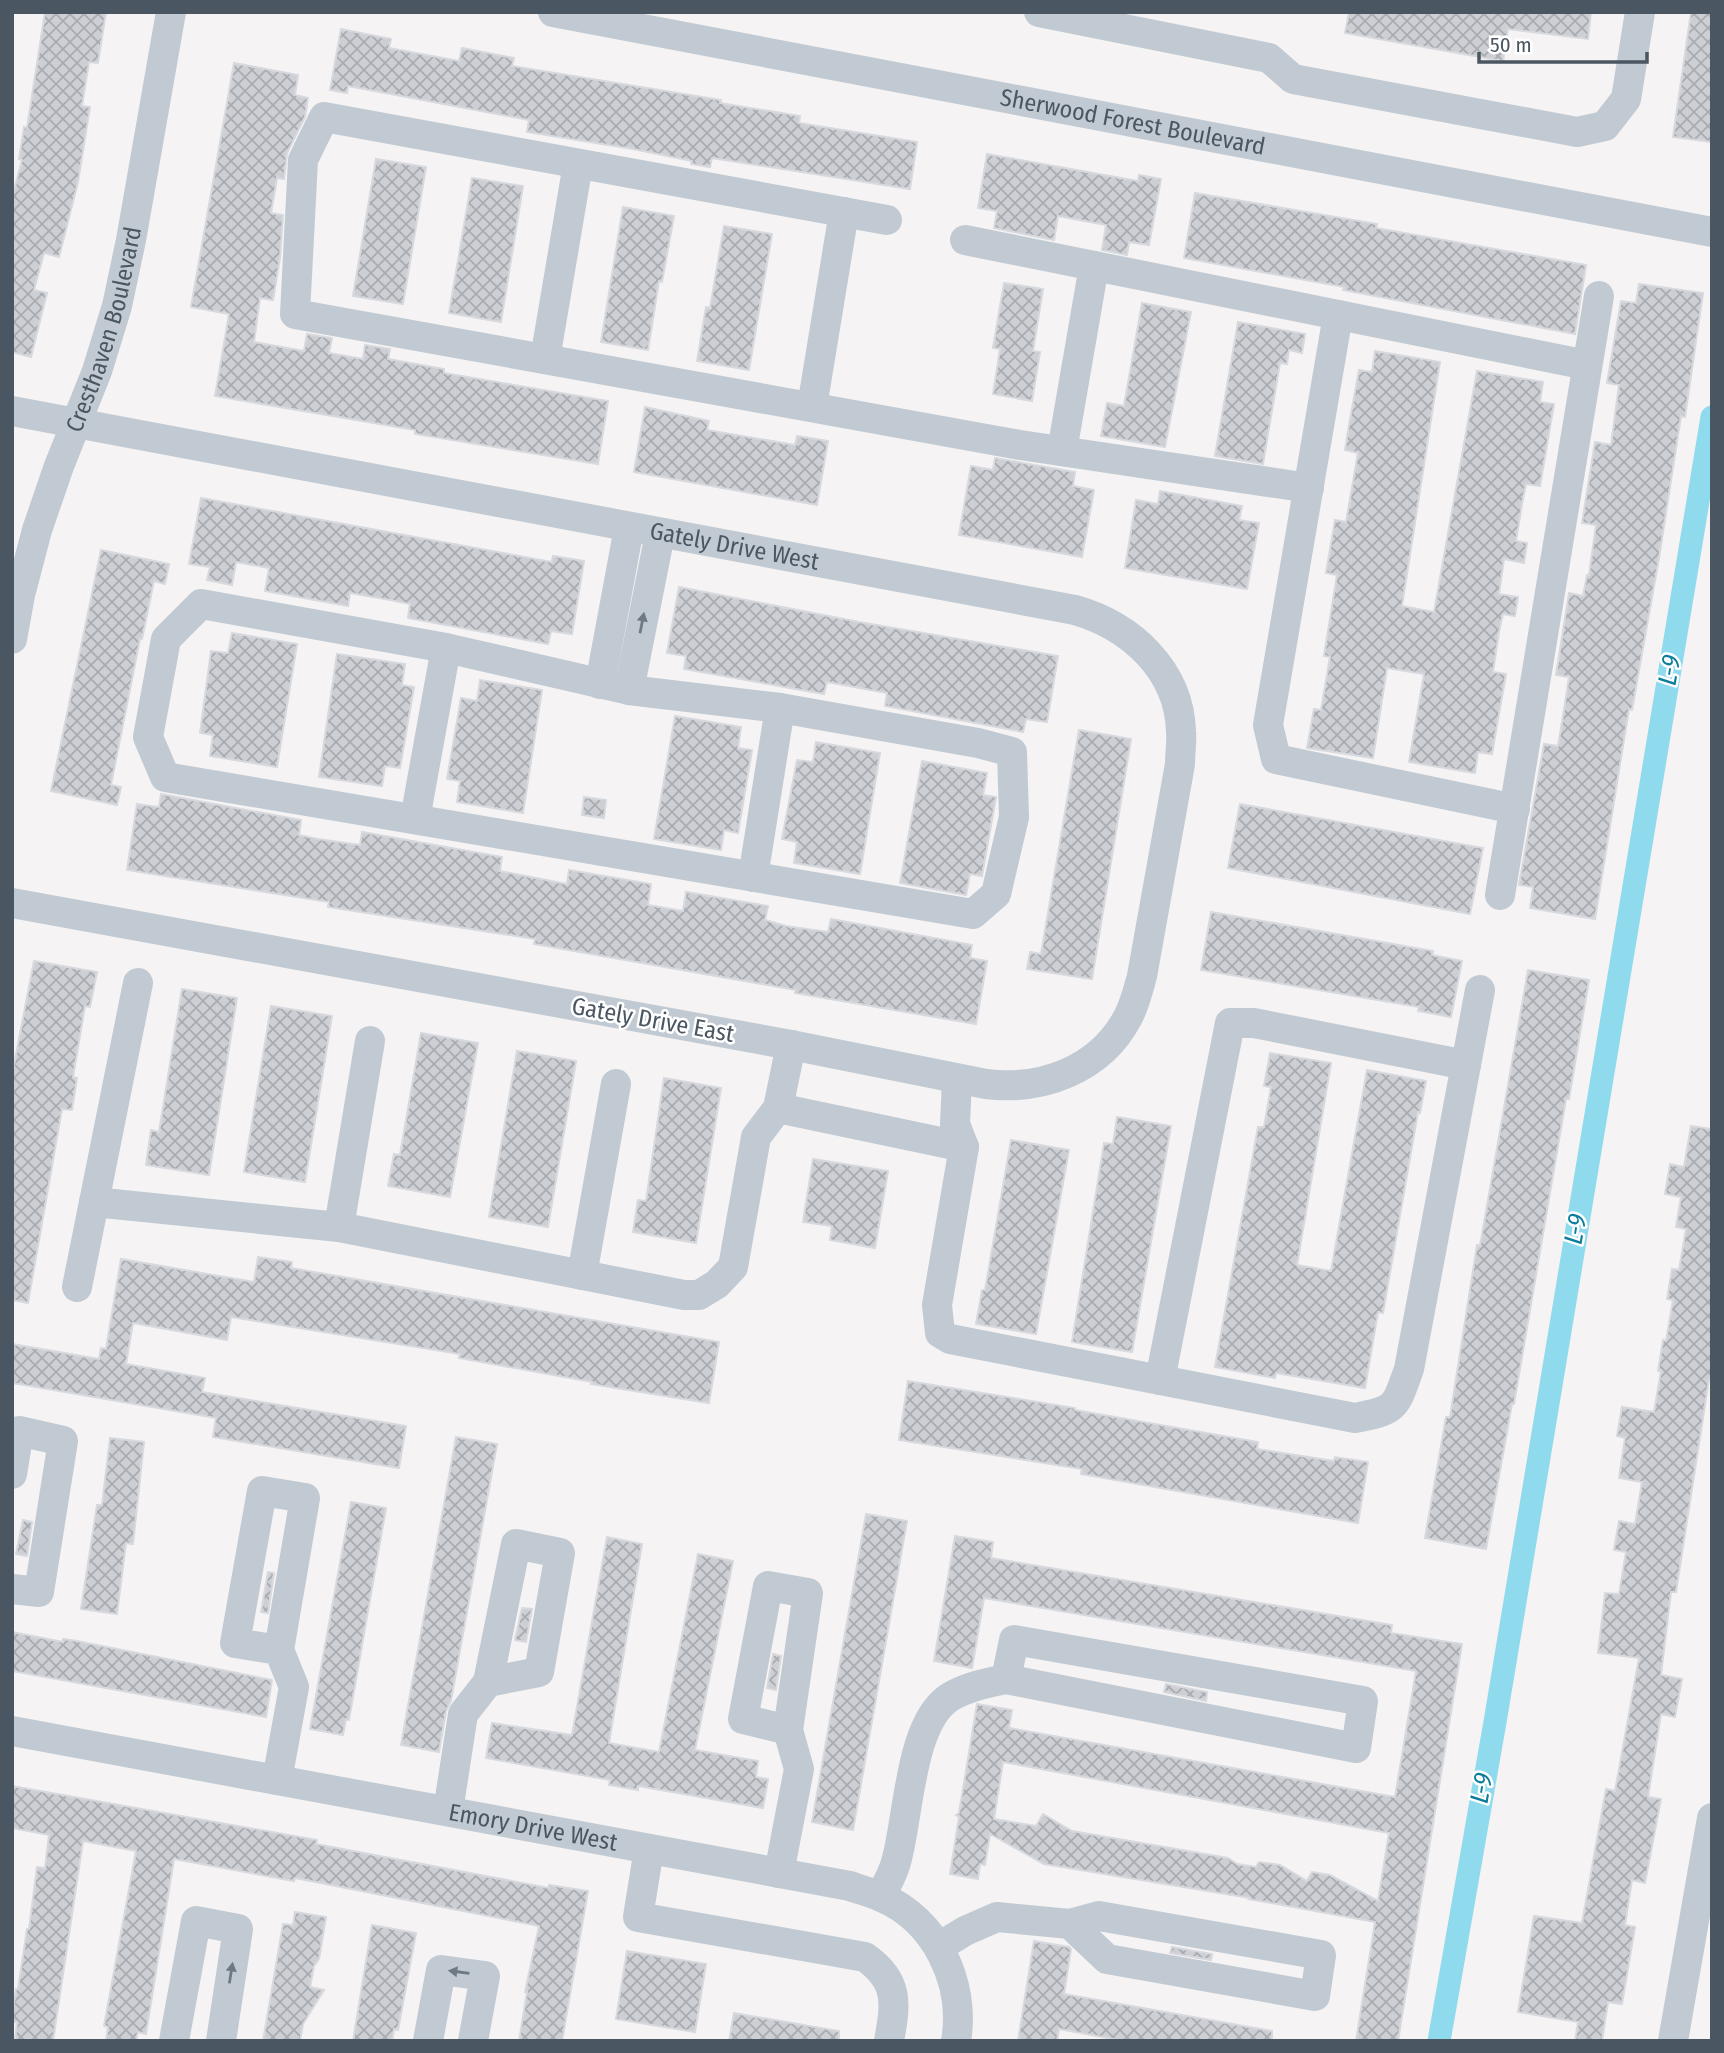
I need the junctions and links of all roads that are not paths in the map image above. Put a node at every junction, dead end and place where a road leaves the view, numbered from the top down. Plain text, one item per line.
1 (171, 12) edge
2 (553, 12) edge
3 (1039, 12) edge
4 (1640, 12) edge
5 (578, 164) junction
6 (844, 212) junction
7 (887, 220) dead end
8 (1712, 232) edge
9 (965, 240) dead end
10 (1094, 266) junction
11 (1599, 296) dead end
12 (1338, 315) junction
13 (545, 359) junction
14 (1587, 365) junction
15 (812, 407) junction
16 (12, 411) edge
17 (77, 424) junction
18 (1062, 451) junction
19 (1308, 488) junction
20 (629, 528) junction
21 (660, 534) junction
22 (12, 639) edge
23 (446, 648) junction
24 (600, 684) junction
25 (629, 690) junction
26 (779, 708) junction
27 (1515, 809) junction
28 (415, 820) junction
29 (754, 877) junction
30 (1160, 877) joint
31 (1500, 895) dead end
32 (12, 903) edge
33 (138, 983) dead end
34 (1480, 990) dead end
35 (370, 1041) dead end
36 (790, 1045) junction
37 (1466, 1065) junction
38 (957, 1079) junction
39 (616, 1084) dead end
40 (778, 1108) junction
41 (964, 1147) junction
42 (94, 1202) junction
43 (339, 1227) junction
44 (582, 1275) junction
45 (77, 1287) dead end
46 (1160, 1380) junction
47 (12, 1474) edge
48 (12, 1589) edge
49 (279, 1650) junction
50 (1006, 1679) junction
51 (488, 1682) dead end
52 (788, 1730) dead end
53 (12, 1731) edge
54 (277, 1780) junction
55 (447, 1811) junction
56 (1712, 1818) edge
57 (649, 1849) junction
58 (779, 1873) junction
59 (881, 1896) junction
60 (1070, 1924) junction
61 (939, 1947) junction
62 (174, 2041) edge
63 (220, 2041) edge
64 (428, 2041) edge
65 (473, 2041) edge
66 (889, 2041) edge
67 (956, 2041) edge
68 (1673, 2041) edge

1 - 17 street, Cresthaven Boulevard
2 - 8 street, Sherwood Forest Boulevard
3 - 4 street
5 - 6 street
5 - 13 street
5 - 13 street
6 - 7 street
6 - 15 street
9 - 10 street
10 - 12 street
10 - 18 street
11 - 14 street
12 - 14 street
12 - 19 street
13 - 15 street
14 - 27 street
15 - 18 street
16 - 17 street, Gately Drive West
17 - 20 street, Gately Drive West
17 - 22 street, Cresthaven Boulevard
18 - 19 street
19 - 27 street
20 - 21 street, Gately Drive West
20 - 24 street
25 -> 21 street
21 - 30 street, Gately Drive West
23 - 24 street
23 - 28 street
23 - 28 street
24 - 25 street
25 - 26 street
26 - 29 street
26 - 29 street
27 - 31 street
28 - 29 street
30 - 38 street, Gately Drive East
32 - 36 street, Gately Drive East
33 - 42 street
34 - 37 street
35 - 43 street
36 - 38 street, Gately Drive East
36 - 40 street
37 - 46 street
37 - 46 street
38 - 41 street
39 - 44 street
40 - 41 street
40 - 44 street
41 - 46 street
42 - 43 street
42 - 45 street
43 - 44 street
47 - 48 street
49 - 49 street
49 - 54 street
50 - 50 street
50 - 59 street
51 - 55 street
52 - 58 street
53 - 54 street, Emory Drive West
54 - 55 street, Emory Drive West
55 - 57 street, Emory Drive West
56 - 68 street
57 - 58 street, Emory Drive West
57 - 66 street
58 - 59 street, Emory Drive West
59 - 61 street, Emory Drive West
60 - 60 street
60 - 61 street
61 - 67 street, Emory Drive West
63 -> 62 street
65 -> 64 street

